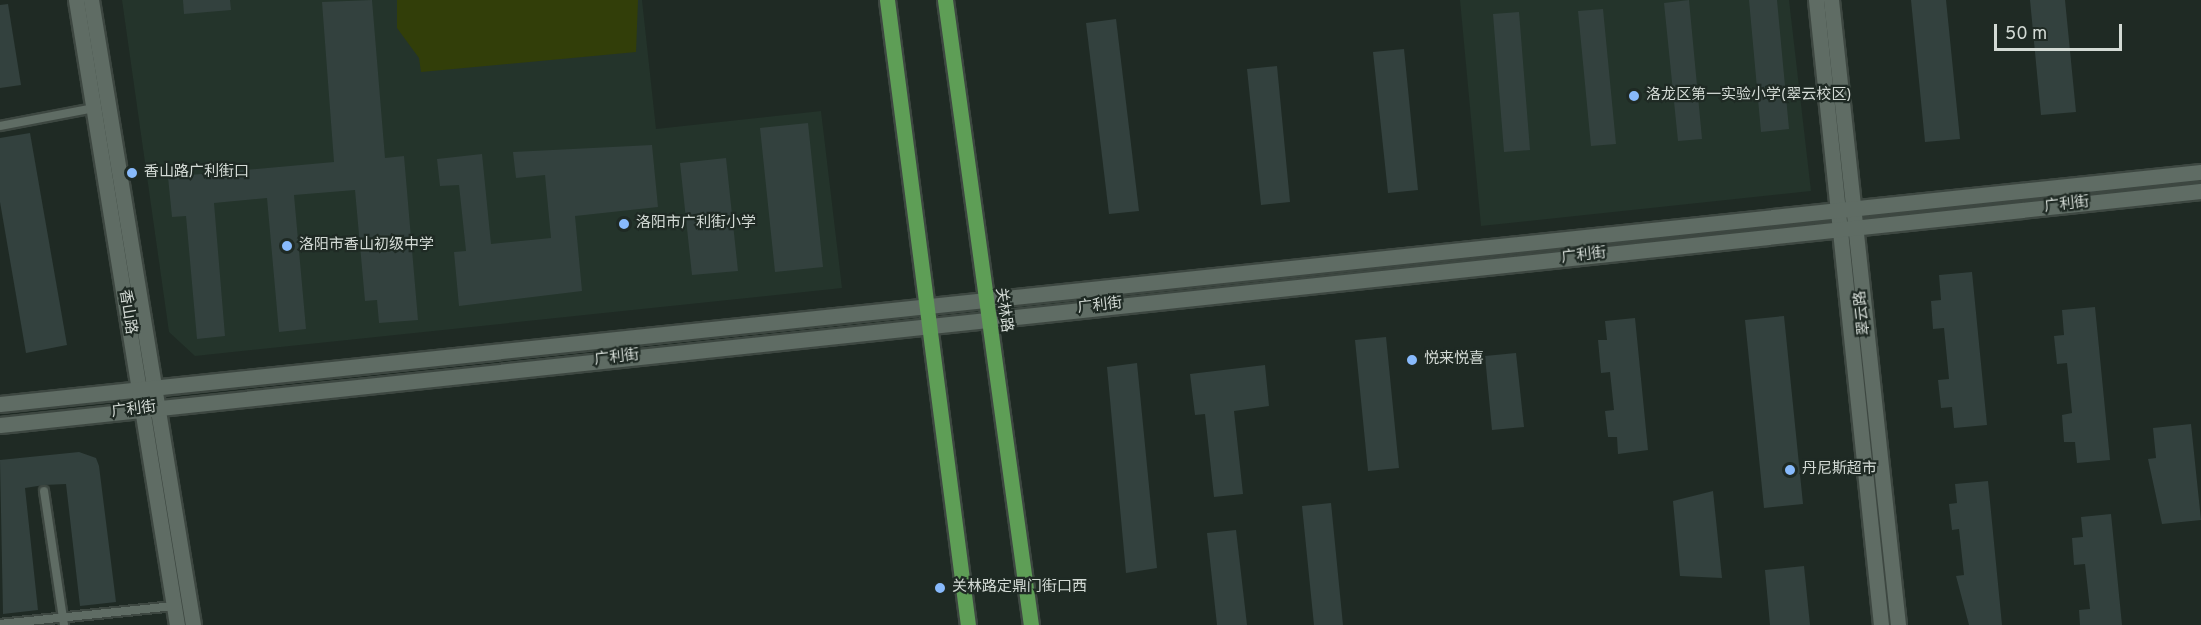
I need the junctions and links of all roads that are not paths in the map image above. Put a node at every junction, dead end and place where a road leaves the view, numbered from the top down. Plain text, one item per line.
1 (76, 0) edge
2 (91, 0) edge
3 (887, 0) edge
4 (945, 0) edge
5 (1816, 0) edge
6 (1831, 0) edge
7 (94, 108) junction
8 (0, 126) edge
9 (2201, 172) edge
10 (2201, 191) edge
11 (1845, 209) junction
12 (1847, 228) junction
13 (983, 300) junction
14 (927, 307) junction
15 (985, 317) junction
16 (930, 324) junction
17 (147, 389) junction
18 (0, 404) edge
19 (149, 408) junction
20 (0, 425) edge
21 (44, 491) dead end
22 (174, 606) junction
23 (64, 621) edge
24 (0, 624) edge
25 (177, 625) edge
26 (193, 625) edge
27 (968, 625) edge
28 (1031, 625) edge
29 (1881, 625) edge
30 (1898, 625) edge

1 - 7 street, 香山路
2 - 17 street, 香山路
3 - 14 main road
4 - 13 main road, 关林路
5 - 11 street, 翠云路
6 - 11 street, 翠云路
7 - 8 lane
7 - 17 street, 香山路
9 - 11 street, 广利街
10 - 12 street, 广利街
11 - 12 street, 翠云路
11 - 13 street, 广利街
12 - 15 street, 广利街
12 - 29 street, 翠云路
12 - 30 street, 翠云路
13 - 14 street, 广利街
13 - 15 main road, 关林路
14 - 16 main road
14 - 17 street, 广利街
15 - 16 street, 广利街
15 - 28 main road, 关林路
16 - 19 street, 广利街
16 - 27 main road
17 - 18 street, 广利街
17 - 19 street, 香山路
19 - 20 street, 广利街
19 - 22 street, 香山路
19 - 26 street, 香山路
21 - 23 lane
22 - 23 lane
22 - 25 street, 香山路
23 - 24 lane

